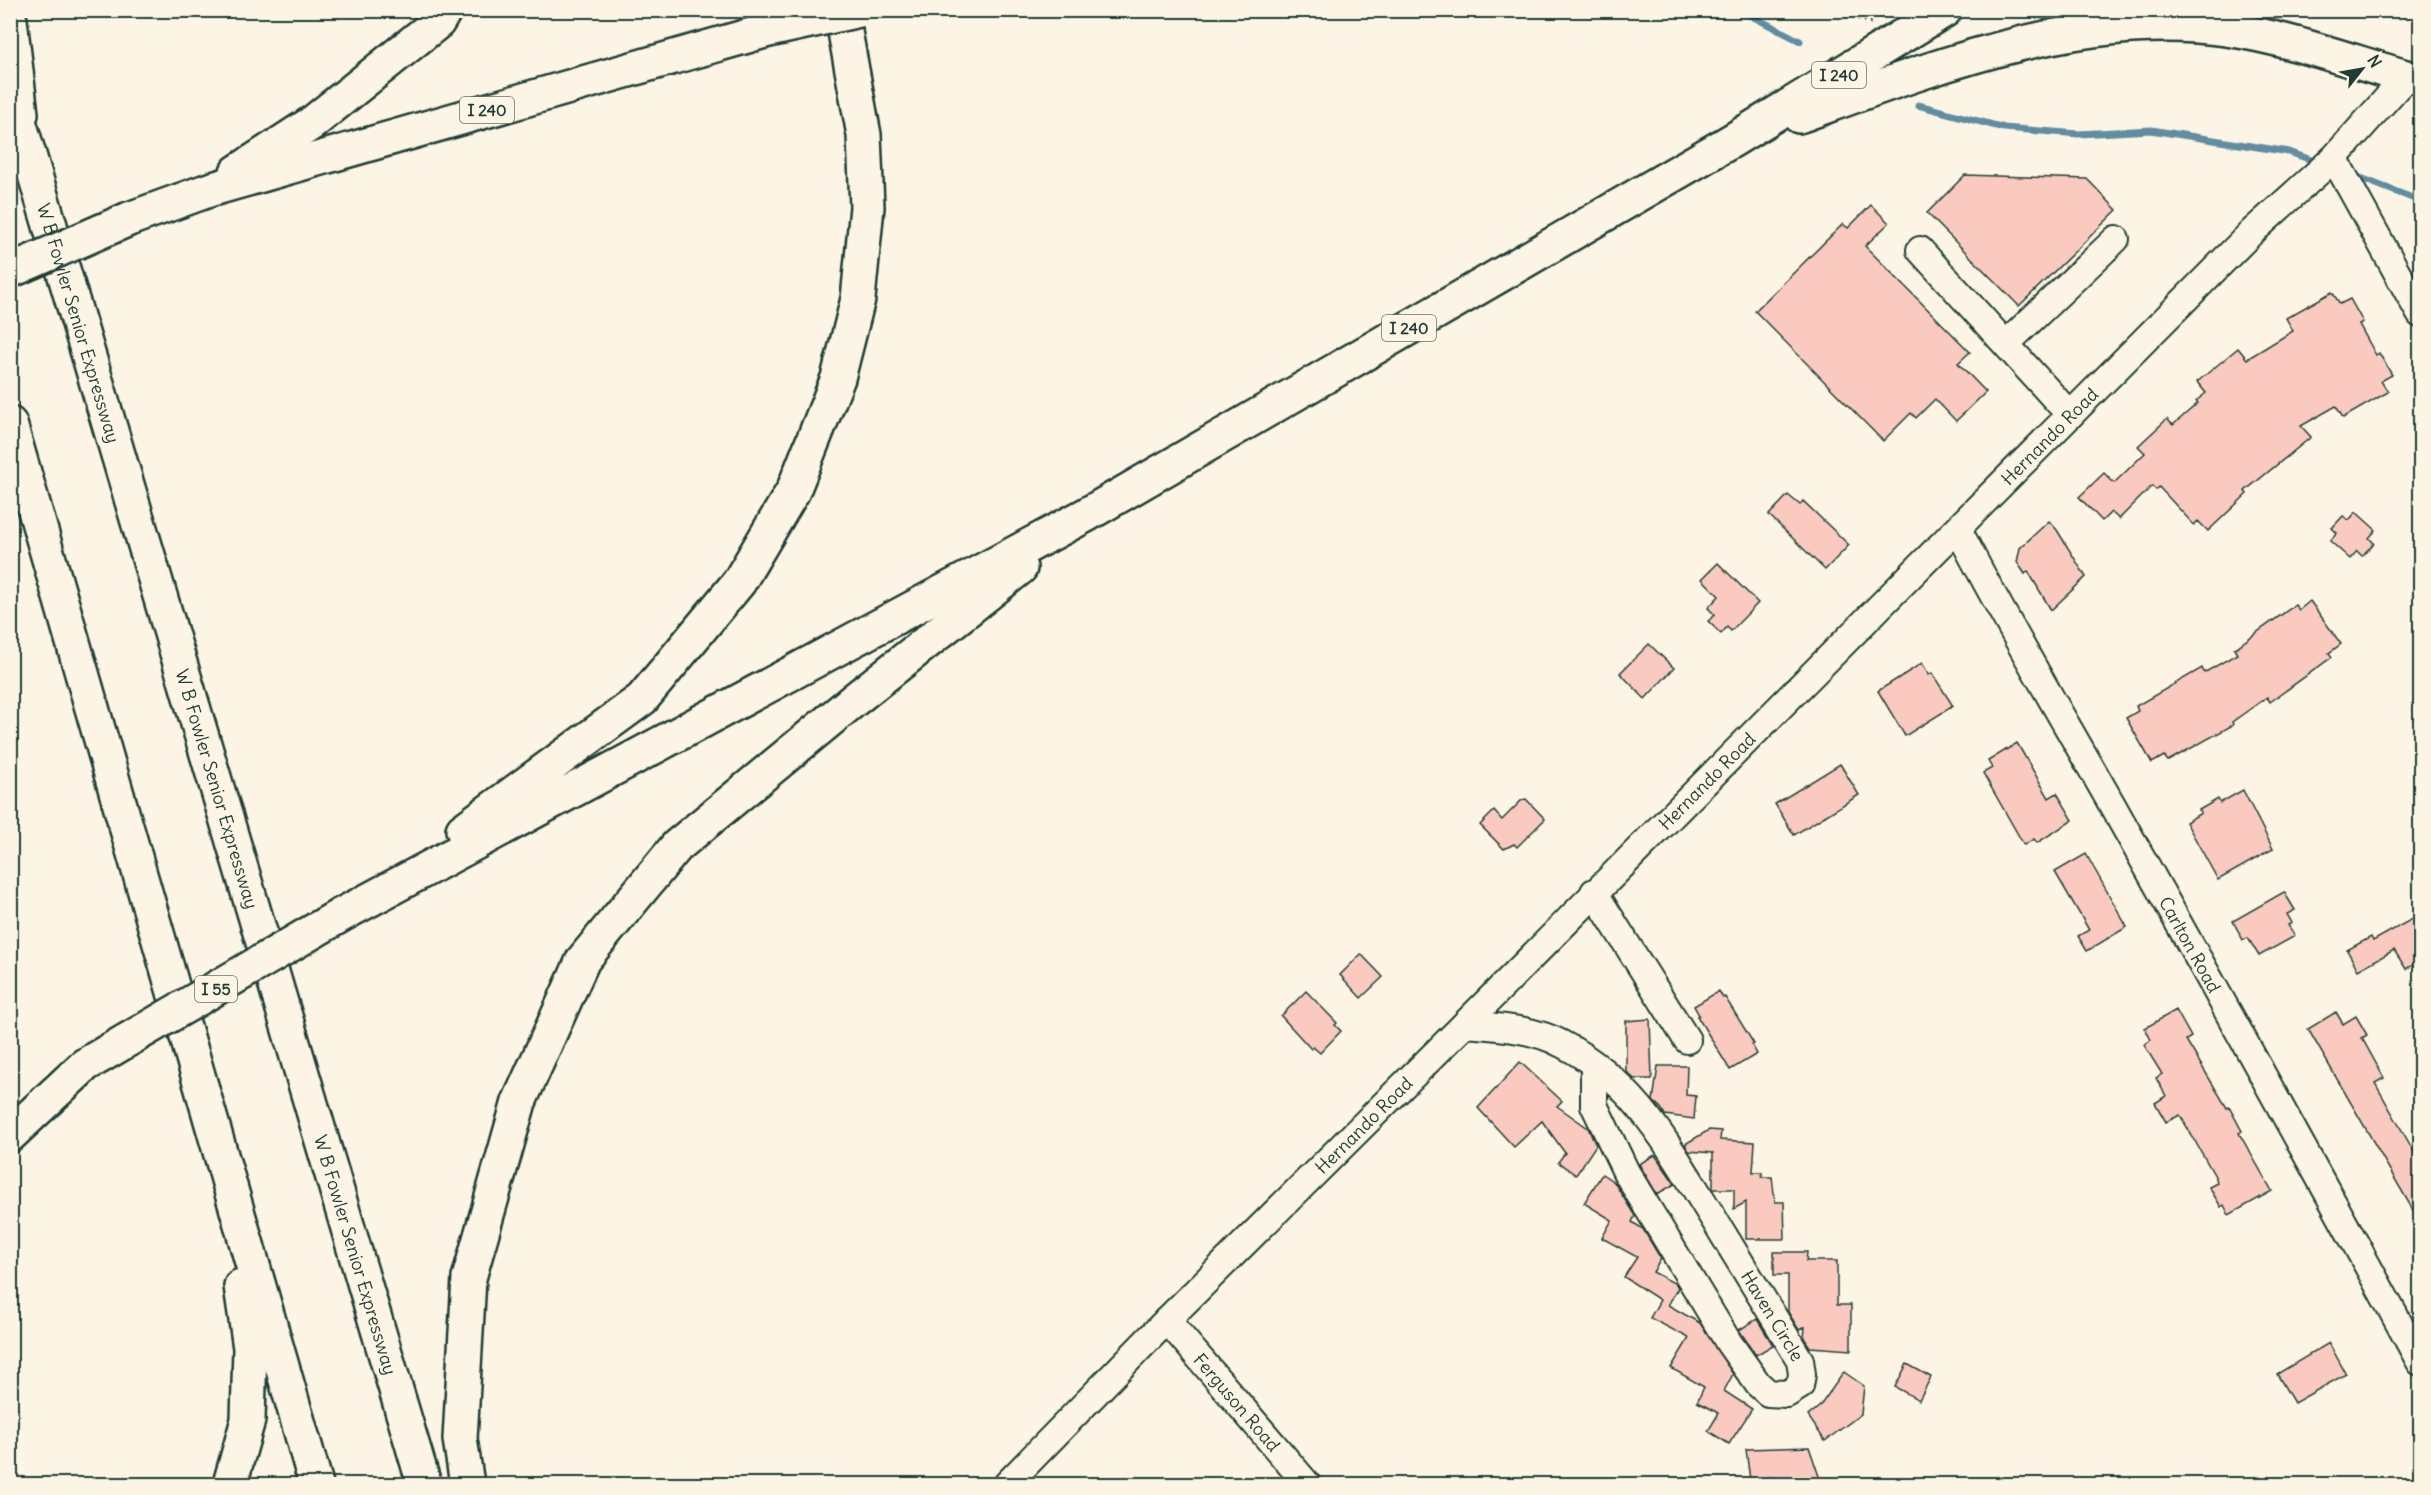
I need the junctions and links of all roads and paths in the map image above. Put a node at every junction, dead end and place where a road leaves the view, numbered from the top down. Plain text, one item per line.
1 (445, 10) edge
2 (841, 10) edge
3 (860, 10) edge
4 (1945, 10) edge
5 (10, 20) edge
6 (2406, 77) joint
7 (10, 91) edge
8 (23, 134) junction
9 (1733, 140) junction
10 (2334, 158) junction
11 (209, 190) junction
12 (2116, 239) dead end
13 (1920, 250) dead end
14 (10, 271) edge
15 (2421, 315) edge
16 (2007, 344) junction
17 (2070, 415) junction
18 (10, 424) edge
19 (1086, 515) junction
20 (1958, 529) junction
21 (1594, 892) junction
22 (354, 908) junction
23 (1465, 1024) junction
24 (1688, 1040) dead end
25 (88, 1063) junction
26 (1594, 1065) junction
27 (10, 1108) edge
28 (10, 1135) edge
29 (242, 1227) junction
30 (1167, 1320) junction
31 (2421, 1362) edge
32 (230, 1485) edge
33 (316, 1485) edge
34 (424, 1485) edge
35 (467, 1485) edge
36 (1007, 1485) edge
37 (1308, 1485) edge

1 - 11 highway
2 - 22 highway
3 - 11 highway, I 240, bridge
4 - 9 highway, I 240
5 - 8 highway
6 - 9 highway
6 - 10 street, Hernando Road
7 - 8 highway, W B Fowler Senior Expressway
8 - 34 highway, W B Fowler Senior Expressway
9 - 19 highway, I 240
10 - 15 street
10 - 17 street, Hernando Road
11 - 14 highway, I 240, bridge
12 - 16 street
13 - 16 street
16 - 17 street
17 - 20 street, Hernando Road
18 - 29 highway
19 - 22 highway
19 - 35 highway
20 - 21 street, Hernando Road
20 - 31 street, Carlton Road
21 - 23 street, Hernando Road
21 - 24 street
22 - 25 highway, I 55, bridge
23 - 26 street, Haven Circle
23 - 30 street, Hernando Road
25 - 27 highway, I 55
25 - 28 highway
26 - 26 street, Haven Circle
29 - 32 highway
29 - 33 highway
30 - 36 street, Hernando Road
30 - 37 street, Ferguson Road

